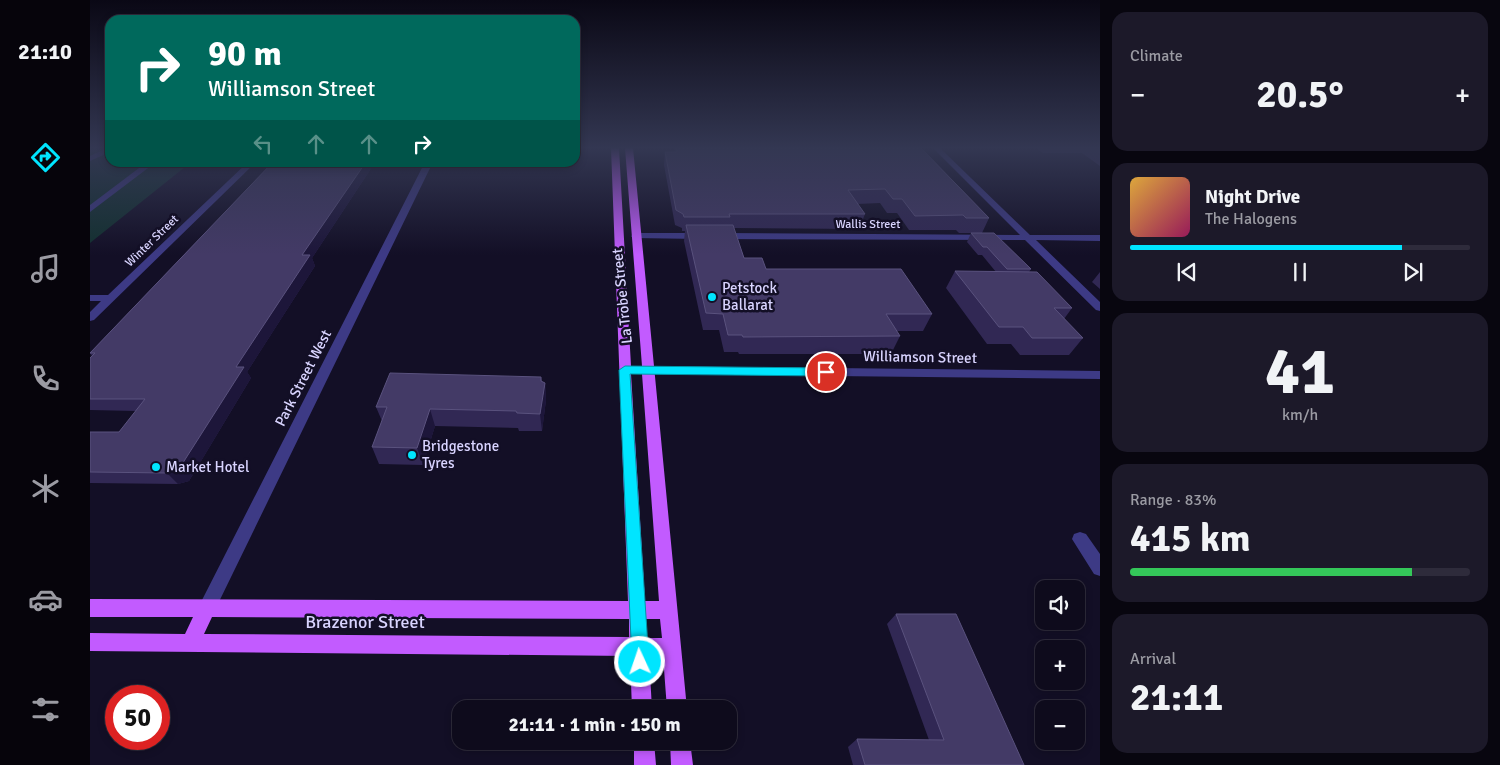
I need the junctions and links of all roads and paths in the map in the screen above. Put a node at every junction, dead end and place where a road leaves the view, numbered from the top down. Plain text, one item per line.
1 (124, 184) edge
2 (230, 184) edge
3 (418, 184) edge
4 (616, 184) edge
5 (632, 184) edge
6 (973, 184) edge
7 (90, 209) edge
8 (618, 236) junction
9 (636, 236) junction
10 (1029, 238) junction
11 (1100, 238) edge
12 (90, 298) edge
13 (110, 298) junction
14 (1100, 308) edge
15 (90, 318) edge
16 (625, 370) junction
17 (649, 370) junction
18 (1100, 375) edge
19 (1080, 539) dead end
20 (1100, 568) edge
21 (90, 608) edge
22 (207, 608) junction
23 (638, 609) junction
24 (669, 610) junction
25 (90, 642) edge
26 (191, 642) junction
27 (639, 646) junction
28 (672, 647) junction
29 (642, 700) edge
30 (677, 700) edge
31 (644, 750) edge
32 (681, 750) edge
33 (645, 765) edge
34 (682, 765) edge

1 - 7 street
2 - 13 street, Winter Street
3 - 22 street, Park Street West
4 - 8 main road, La Trobe Street
5 - 9 main road, La Trobe Street
6 - 10 street
8 - 9 main road
8 - 16 main road, La Trobe Street
9 - 10 street, Wallis Street
9 - 17 main road, La Trobe Street
10 - 11 street, Wallis Street
10 - 14 street
12 - 13 street
13 - 15 street, Winter Street
16 - 17 main road
16 - 23 main road, La Trobe Street
17 - 18 street, Williamson Street
17 - 24 main road, La Trobe Street
19 - 20 street
21 - 22 main road, Brazenor Street
22 - 23 main road, Brazenor Street
22 - 26 main road
23 - 24 main road, Brazenor Street
23 - 27 main road, La Trobe Street
24 - 28 main road, La Trobe Street
25 - 26 main road, Brazenor Street
26 - 27 main road, Brazenor Street
27 - 28 main road, Brazenor Street
27 - 29 main road, La Trobe Street
28 - 30 main road, La Trobe Street
31 - 33 main road
32 - 34 main road

